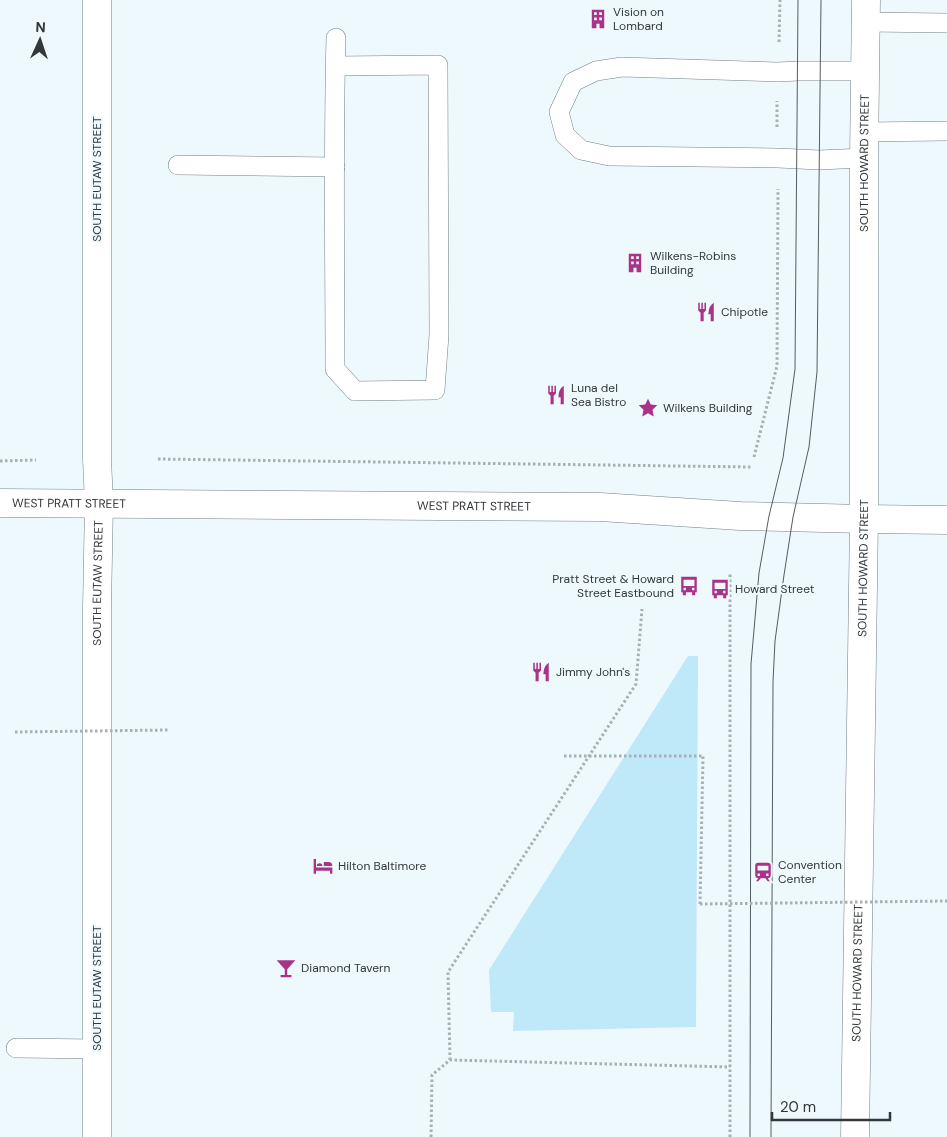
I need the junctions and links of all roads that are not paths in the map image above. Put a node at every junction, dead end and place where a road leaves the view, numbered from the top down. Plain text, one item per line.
1 (97, 0) edge
2 (866, 11) edge
3 (947, 23) edge
4 (336, 38) dead end
5 (335, 66) junction
6 (865, 71) junction
7 (947, 131) edge
8 (864, 145) junction
9 (178, 165) dead end
10 (335, 167) junction
11 (99, 503) junction
12 (0, 504) edge
13 (864, 520) junction
14 (947, 520) edge
15 (16, 1048) dead end
16 (97, 1049) junction
17 (97, 1137) edge
18 (855, 1137) edge

1 - 11 main road, SOUTH EUTAW STREET
2 - 3 lane
2 - 6 main road, SOUTH HOWARD STREET
4 - 5 lane
5 - 10 lane
5 - 10 lane
6 - 8 main road, SOUTH HOWARD STREET
6 - 8 lane
7 - 8 lane
8 - 13 main road, SOUTH HOWARD STREET
9 - 10 lane
11 - 12 main road, WEST PRATT STREET
11 - 13 main road, WEST PRATT STREET
11 - 16 main road, SOUTH EUTAW STREET
13 - 14 main road, WEST PRATT STREET
13 - 18 main road, SOUTH HOWARD STREET
15 - 16 lane
16 - 17 main road, SOUTH EUTAW STREET

